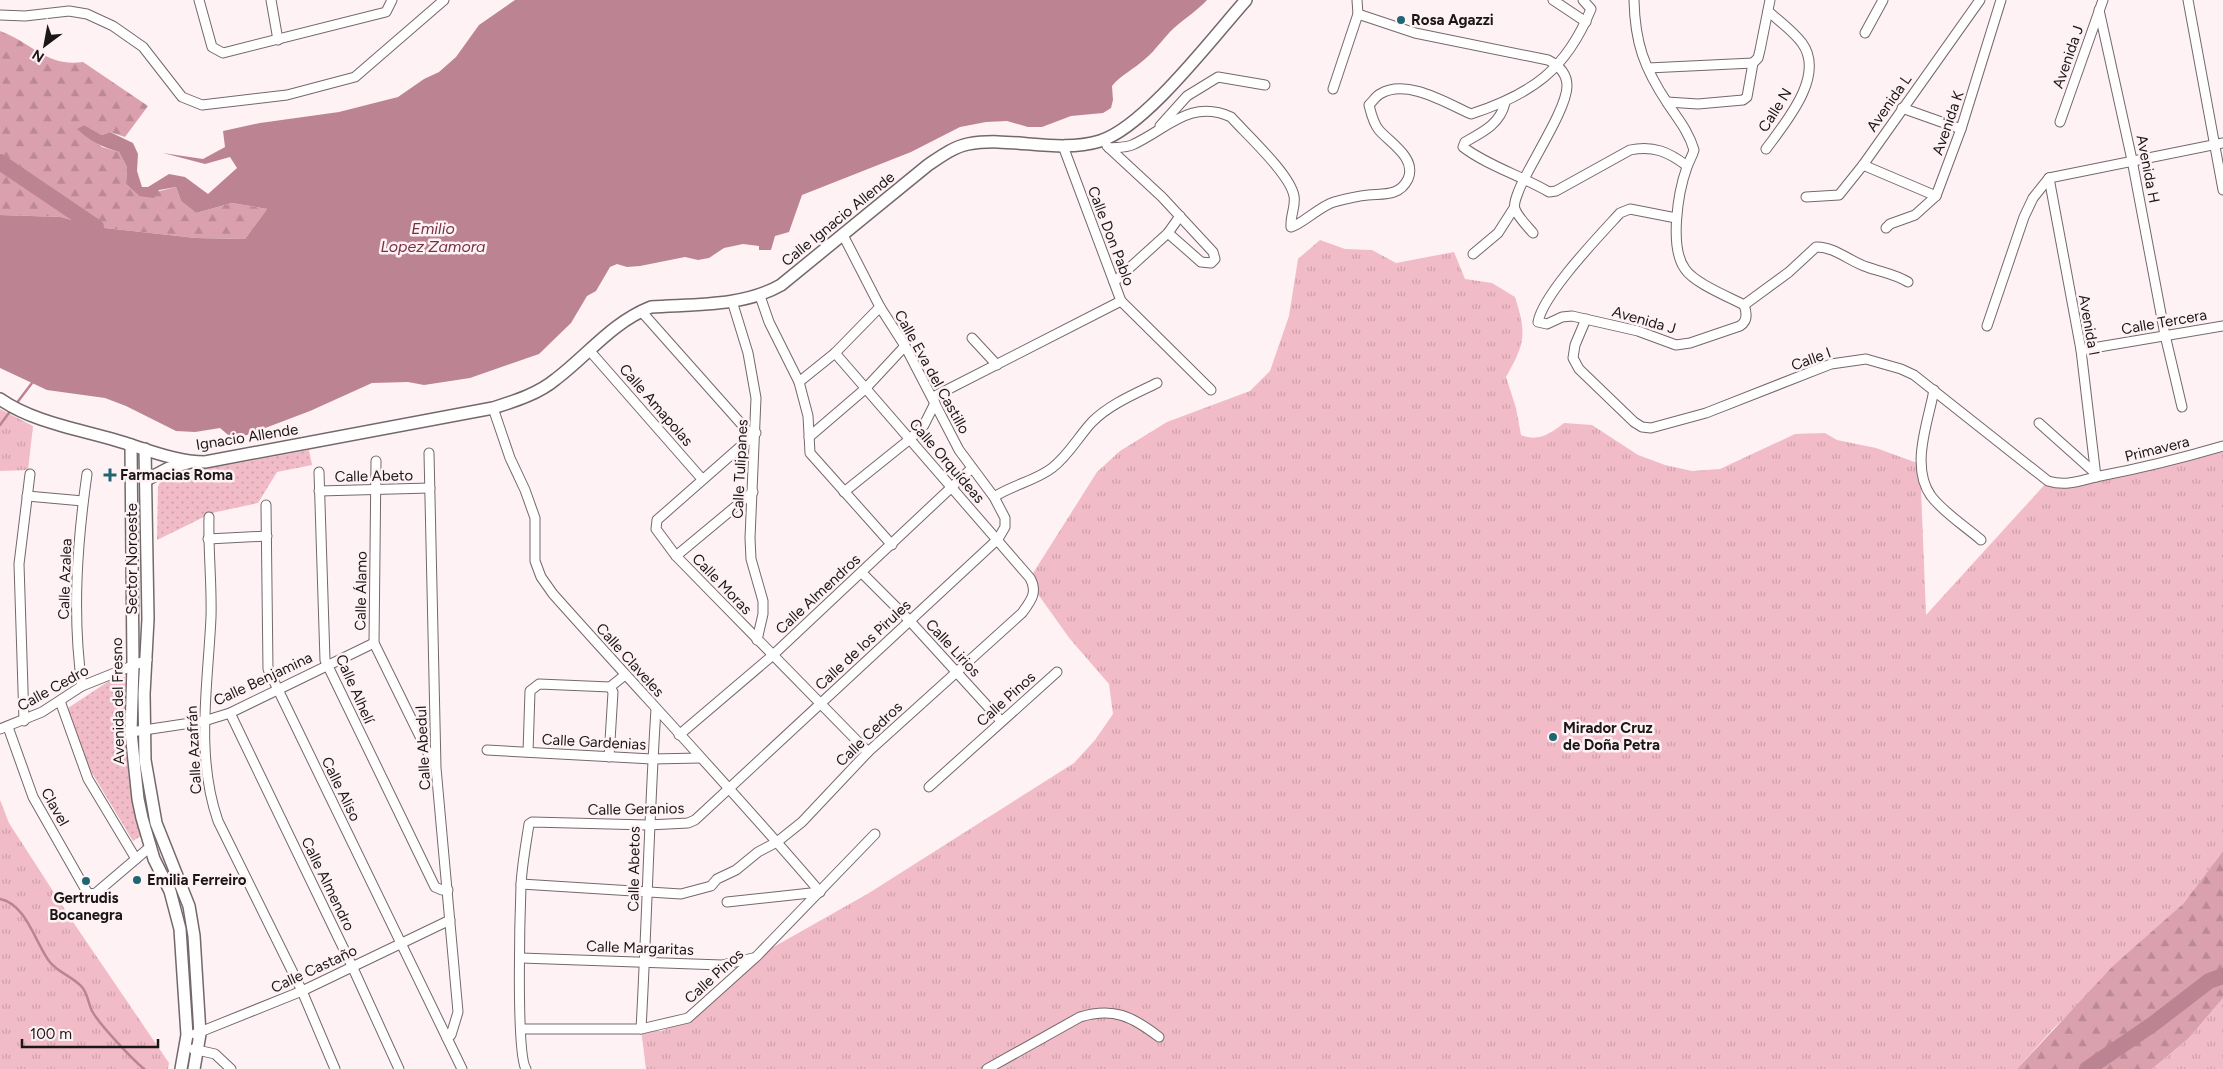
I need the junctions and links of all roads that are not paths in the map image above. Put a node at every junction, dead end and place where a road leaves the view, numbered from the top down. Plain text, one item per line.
1 (199, 0) edge
2 (271, 0) edge
3 (392, 0) edge
4 (444, 0) edge
5 (1246, 0) edge
6 (1357, 0) edge
7 (1554, 0) edge
8 (1583, 0) edge
9 (1634, 0) edge
10 (1770, 0) edge
11 (1883, 0) edge
12 (1980, 0) edge
13 (2001, 0) edge
14 (2103, 0) edge
15 (2188, 0) edge
16 (2099, 10) junction
17 (1768, 11) junction
18 (0, 14) edge
19 (1358, 14) junction
20 (1586, 22) junction
21 (1865, 33) dead end
22 (278, 40) junction
23 (1753, 63) junction
24 (1556, 64) junction
25 (1648, 68) junction
26 (1265, 85) dead end
27 (1333, 90) dead end
28 (1667, 102) junction
29 (1505, 103) junction
30 (1902, 108) junction
31 (2060, 122) dead end
32 (1962, 129) junction
33 (1156, 130) junction
34 (1105, 144) junction
35 (2219, 144) edge
36 (1063, 146) junction
37 (1766, 149) dead end
38 (2132, 160) junction
39 (1862, 165) junction
40 (1687, 166) junction
41 (1524, 178) junction
42 (2049, 178) junction
43 (2223, 190) edge
44 (1936, 196) junction
45 (1806, 197) dead end
46 (1514, 208) junction
47 (1180, 216) junction
48 (1676, 218) junction
49 (1886, 228) dead end
50 (1168, 233) junction
51 (1533, 233) dead end
52 (842, 235) junction
53 (1473, 254) dead end
54 (1114, 282) junction
55 (1908, 282) dead end
56 (760, 296) junction
57 (732, 301) junction
58 (1121, 301) junction
59 (1744, 305) junction
60 (880, 307) junction
61 (641, 311) junction
62 (1586, 319) junction
63 (1987, 326) dead end
64 (2223, 326) edge
65 (2166, 335) junction
66 (972, 338) dead end
67 (905, 346) junction
68 (590, 350) junction
69 (2081, 350) junction
70 (836, 353) junction
71 (996, 364) junction
72 (799, 382) junction
73 (1157, 383) dead end
74 (866, 389) junction
75 (1211, 390) dead end
76 (1934, 390) junction
77 (0, 399) edge
78 (934, 400) junction
79 (2182, 407) dead end
80 (493, 408) junction
81 (418, 423) joint
82 (2039, 423) dead end
83 (754, 434) junction
84 (809, 437) junction
85 (910, 439) junction
86 (131, 445) junction
87 (2223, 446) edge
88 (146, 449) junction
89 (429, 453) dead end
90 (376, 461) dead end
91 (194, 462) junction
92 (972, 468) junction
93 (318, 472) dead end
94 (30, 474) dead end
95 (87, 474) dead end
96 (2096, 475) junction
97 (702, 479) junction
98 (146, 480) junction
99 (951, 487) junction
100 (430, 488) junction
101 (377, 489) junction
102 (319, 491) junction
103 (753, 492) junction
104 (844, 492) junction
105 (28, 496) junction
106 (994, 497) junction
107 (83, 501) junction
108 (266, 504) dead end
109 (209, 517) dead end
110 (1005, 518) joint
111 (267, 536) junction
112 (208, 539) junction
113 (998, 539) junction
114 (1981, 540) dead end
115 (892, 545) junction
116 (676, 556) junction
117 (862, 573) junction
118 (1034, 590) joint
119 (909, 620) junction
120 (756, 640) junction
121 (374, 643) junction
122 (773, 655) junction
123 (147, 660) junction
124 (326, 664) junction
125 (133, 665) junction
126 (957, 671) junction
127 (1057, 672) dead end
128 (625, 675) junction
129 (82, 686) junction
130 (610, 687) junction
131 (277, 689) junction
132 (60, 701) junction
133 (819, 704) junction
134 (656, 710) junction
135 (230, 712) junction
136 (24, 721) junction
137 (204, 721) junction
138 (1002, 721) junction
139 (4, 728) edge
140 (144, 730) junction
141 (131, 732) junction
142 (679, 735) junction
143 (486, 750) dead end
144 (528, 752) junction
145 (868, 752) junction
146 (609, 756) junction
147 (700, 758) junction
148 (652, 759) junction
149 (436, 768) junction
150 (730, 787) junction
151 (929, 787) dead end
152 (648, 825) junction
153 (875, 834) dead end
154 (777, 842) junction
155 (150, 847) junction
156 (136, 859) junction
157 (522, 884) junction
158 (448, 890) junction
159 (648, 892) junction
160 (820, 892) junction
161 (727, 902) dead end
162 (450, 920) junction
163 (401, 942) junction
164 (756, 957) junction
165 (521, 958) junction
166 (645, 960) junction
167 (352, 966) junction
168 (302, 992) junction
169 (641, 1028) junction
170 (520, 1029) junction
171 (200, 1034) junction
172 (187, 1035) junction
173 (1158, 1037) dead end
174 (447, 1038) junction
175 (185, 1049) junction
176 (198, 1049) junction
177 (181, 1069) edge
178 (194, 1069) edge
179 (231, 1069) edge
180 (335, 1069) edge
181 (399, 1069) edge
182 (462, 1069) edge
183 (526, 1069) edge
184 (987, 1069) edge

1 - 22 street
2 - 22 street
3 - 22 street
4 - 18 street
5 - 34 street, Calle Ignacio Allende
6 - 19 street
7 - 20 street
8 - 20 street
9 - 25 street
10 - 17 street
11 - 21 street
12 - 30 street, Avenida L
13 - 32 street, Avenida K
14 - 16 street, Avenida J
15 - 35 street
16 - 31 street, Avenida J
16 - 38 street, Avenida H
17 - 23 street
17 - 37 street, Calle N
19 - 24 street
19 - 27 street
20 - 24 street
23 - 25 street
23 - 28 street
24 - 29 street
24 - 41 street
25 - 28 street
26 - 33 street
28 - 40 street
29 - 33 street
29 - 41 street
30 - 32 street
30 - 39 street, Avenida L
32 - 44 street, Avenida K
33 - 34 street
34 - 36 street, Calle Ignacio Allende
34 - 47 street
35 - 38 street
35 - 43 street
36 - 52 street, Calle Ignacio Allende
36 - 54 street, Calle Don Pablo
38 - 42 street
38 - 65 street, Avenida H
39 - 44 street
39 - 45 street, Avenida L
40 - 41 street
40 - 48 street
41 - 46 street
42 - 63 street
42 - 69 street, Avenida I
44 - 49 street, Avenida K
46 - 51 street
46 - 53 street
47 - 50 street
47 - 50 street
48 - 59 street
48 - 62 street, Avenida J
50 - 54 street
52 - 56 street, Calle Ignacio Allende
52 - 60 street, Calle Eva del Castillo
54 - 58 street, Calle Don Pablo
55 - 59 street
56 - 57 street, Calle Ignacio Allende
56 - 72 street
57 - 61 street, Calle Ignacio Allende
57 - 83 street, Calle Tulipanes
58 - 71 street
58 - 75 street, Calle Don Pablo
59 - 62 street, Avenida J
60 - 67 street, Calle Eva del Castillo
60 - 70 street
61 - 68 street, Calle Ignacio Allende
61 - 83 street
62 - 76 street, Calle I
64 - 65 street, Calle Tercera
65 - 69 street, Calle Tercera
65 - 79 street, Avenida H
66 - 71 street
67 - 74 street
67 - 78 street, Calle Eva del Castillo
68 - 80 street, Calle Ignacio Allende
68 - 97 street, Calle Amapolas
69 - 96 street, Avenida I
70 - 72 street
70 - 74 street, Calle Orquídeas
71 - 78 street
72 - 84 street
73 - 106 street
74 - 84 street
74 - 85 street, Calle Orquídeas
76 - 96 street, Calle I
76 - 114 street
77 - 86 street, Ignacio Allende
78 - 85 street
78 - 92 street, Calle Eva del Castillo
80 - 81 street, Calle Ignacio Allende
80 - 128 street, Calle Claveles
81 - 91 street, Ignacio Allende
82 - 96 street
83 - 97 street, Calle Moras
83 - 103 street, Calle Tulipanes
84 - 104 street
85 - 99 street, Calle Orquídeas
85 - 104 street
86 - 88 street, Ignacio Allende
86 - 125 street, Avenida del Fresno
87 - 96 street, Primavera
88 - 91 street, Ignacio Allende
88 - 98 street, Sector Noroeste
89 - 100 street, Calle Abedul
90 - 101 street, Calle Álamo
91 - 98 street
92 - 99 street, Calle Almendros
92 - 106 street, Calle Eva del Castillo
93 - 102 street, Calle Alhelí
94 - 105 street
95 - 107 street, Calle Azalea
97 - 116 street, Calle Moras
98 - 123 street, Sector Noroeste
99 - 113 street, Calle Orquídeas
99 - 115 street, Calle Almendros
100 - 101 street, Calle Abeto
100 - 149 street, Calle Abedul
101 - 102 street, Calle Abeto
101 - 121 street, Calle Álamo
102 - 124 street, Calle Alhelí
103 - 116 street
103 - 120 street, Calle Tulipanes
104 - 115 street
105 - 107 street
105 - 136 street
106 - 110 street, Calle Eva del Castillo
107 - 129 street, Calle Azalea
108 - 111 street, Calle Aliso
109 - 112 street, Calle Azafrán
110 - 113 street, Calle de los Pirules
111 - 112 street
111 - 131 street, Calle Aliso
112 - 137 street, Calle Azafrán
113 - 118 street, Calle Orquídeas
113 - 119 street, Calle de los Pirules
115 - 117 street, Calle Almendros
116 - 120 street, Calle Moras
117 - 119 street, Calle Lirios
117 - 122 street, Calle Almendros
118 - 126 street, Calle Cedros
119 - 126 street, Calle Lirios
119 - 133 street, Calle de los Pirules
120 - 122 street, Calle Moras
121 - 124 street, Calle Benjamina
121 - 149 street, Calle Álamo
122 - 133 street, Calle Moras
122 - 142 street, Calle Almendros
123 - 125 street, Calle Cedro
123 - 140 street, Sector Noroeste
124 - 131 street, Calle Benjamina
124 - 158 street, Calle Alhelí
125 - 129 street, Calle Cedro
125 - 141 street, Avenida del Fresno
126 - 138 street, Calle Lirios
126 - 145 street, Calle Cedros
127 - 138 street, Calle Pinos
128 - 130 street
128 - 134 street, Calle Claveles
129 - 132 street, Calle Cedro
130 - 144 street
130 - 146 street
131 - 135 street, Calle Benjamina
131 - 163 street, Calle Aliso
132 - 136 street, Calle Cedro
132 - 156 street
133 - 145 street, Calle Moras
133 - 150 street, Calle de los Pirules
134 - 142 street, Calle Claveles
134 - 148 street, Calle Abetos
135 - 137 street, Calle Benjamina
135 - 167 street, Calle Almendro
136 - 139 street, Calle Cedro
137 - 140 street, Calle Benjamina
137 - 168 street, Calle Azafrán
138 - 151 street, Calle Pinos
139 - 156 street, Clavel
140 - 141 street, Calle Benjamina
140 - 171 street, Avenida del Fresno
141 - 155 street, Avenida del Fresno
142 - 147 street, Calle Claveles
143 - 144 street, Calle Gardenias
144 - 146 street, Calle Gardenias
145 - 154 street, Calle Cedros
146 - 148 street, Calle Gardenias
147 - 148 street, Calle Gardenias
147 - 150 street, Calle Claveles
148 - 152 street, Calle Abetos
149 - 158 street, Calle Abedul
150 - 152 street, Calle Geranios
150 - 154 street, Calle Claveles
152 - 157 street, Calle Geranios
152 - 159 street, Calle Abetos
153 - 160 street, Calle Pinos
154 - 159 street, Calle Cedros
154 - 160 street, Calle Claveles
155 - 156 street
155 - 172 street, Avenida del Fresno
157 - 159 street, Calle Cedros
157 - 165 street
158 - 162 street, Calle Abedul
159 - 166 street, Calle Abetos
160 - 161 street
160 - 164 street, Calle Pinos
162 - 163 street, Calle Castaño
162 - 174 street, Calle Abedul
163 - 167 street, Calle Castaño
163 - 174 street, Calle Aliso
164 - 166 street, Calle Margaritas
164 - 169 street, Calle Pinos
165 - 166 street, Calle Margaritas
165 - 170 street
166 - 169 street, Calle Abetos
167 - 168 street, Calle Castaño
167 - 181 street, Calle Almendro
168 - 171 street, Calle Castaño
168 - 180 street, Calle Azafrán
169 - 170 street, Calle Pinos
170 - 183 street
171 - 172 street, Calle Castaño
171 - 176 street, Avenida del Fresno
172 - 175 street, Avenida del Fresno
173 - 184 street
174 - 182 street, Calle Aliso
175 - 176 street
175 - 177 street, Avenida del Fresno
176 - 178 street, Avenida del Fresno
176 - 179 street

